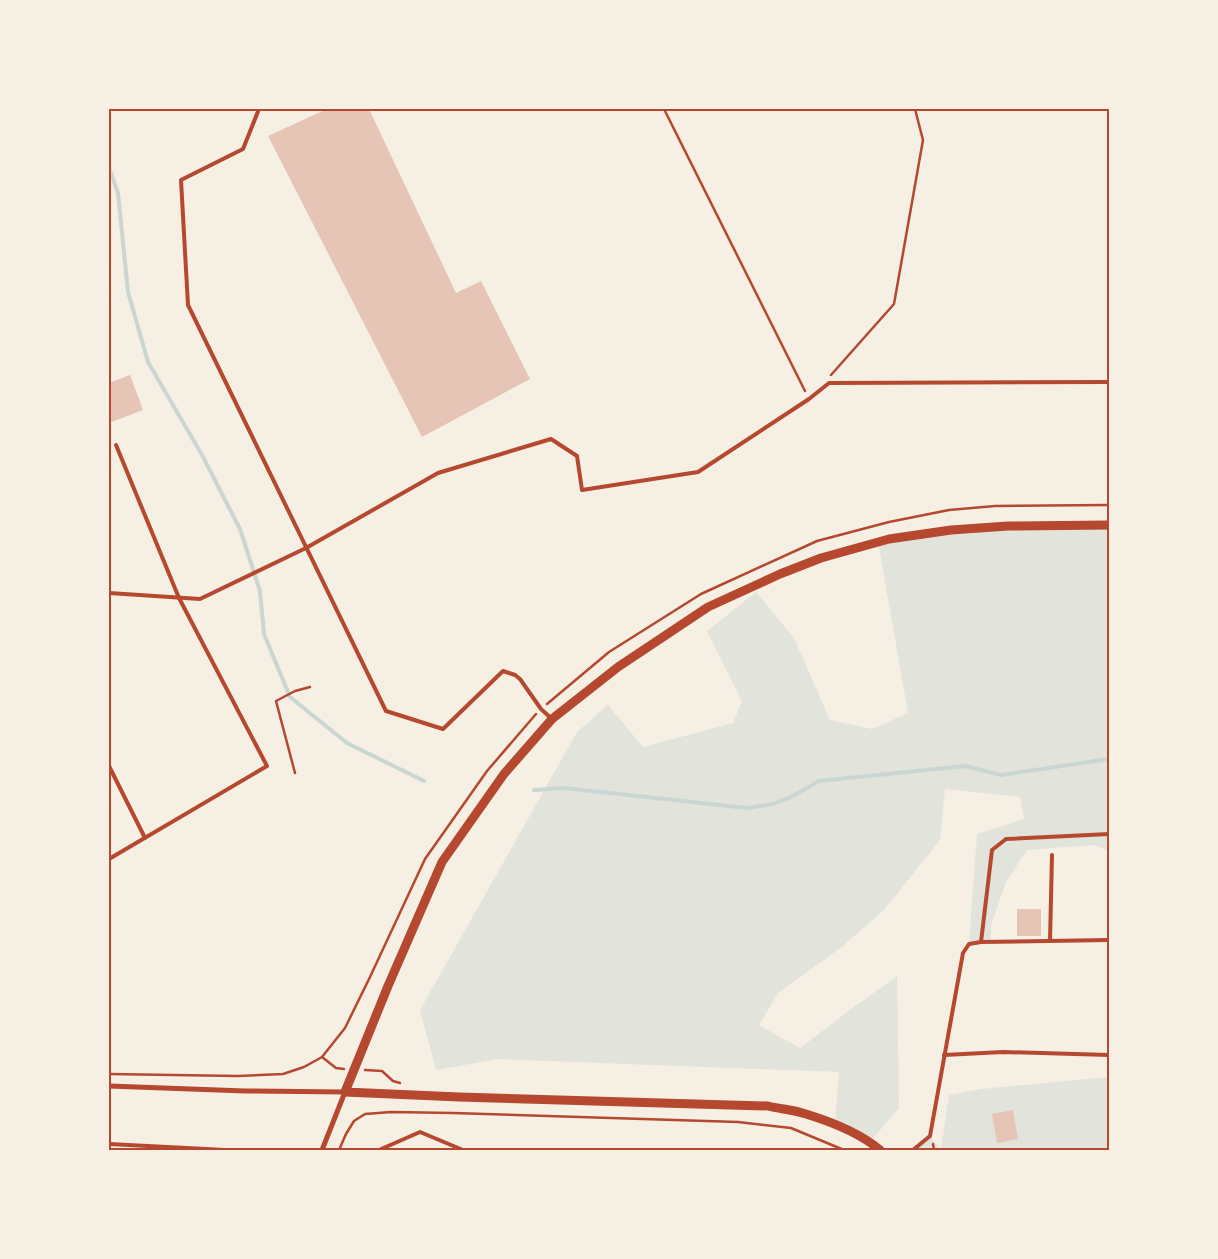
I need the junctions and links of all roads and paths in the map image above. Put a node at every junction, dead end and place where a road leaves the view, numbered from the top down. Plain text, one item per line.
1 (259, 109) edge
2 (664, 109) edge
3 (915, 109) edge
4 (829, 377) dead end
5 (1109, 382) edge
6 (809, 399) junction
7 (116, 445) dead end
8 (1109, 506) edge
9 (1109, 525) edge
10 (306, 548) junction
11 (109, 593) edge
12 (179, 598) junction
13 (310, 687) dead end
14 (541, 709) junction
15 (552, 720) junction
16 (109, 766) edge
17 (295, 773) dead end
18 (1109, 834) edge
19 (145, 838) junction
20 (1052, 855) dead end
21 (109, 859) edge
22 (1109, 940) edge
23 (1050, 941) junction
24 (981, 942) junction
25 (944, 1054) junction
26 (1109, 1054) edge
27 (109, 1074) edge
28 (109, 1086) edge
29 (345, 1092) junction
30 (109, 1144) edge
31 (225, 1150) edge
32 (322, 1150) edge
33 (339, 1150) edge
34 (379, 1150) edge
35 (463, 1150) edge
36 (844, 1150) edge
37 (880, 1150) edge
38 (913, 1150) edge

1 - 10 lane
2 - 6 path
3 - 4 path
5 - 6 lane
6 - 10 lane
7 - 12 lane
8 - 14 path
9 - 15 street
10 - 12 lane
10 - 14 lane
11 - 12 lane
12 - 19 lane
13 - 17 path
14 - 15 lane
14 - 27 path
15 - 29 street
16 - 19 lane
18 - 24 lane
19 - 21 lane
20 - 23 lane
22 - 23 lane
23 - 24 lane
24 - 25 lane
25 - 26 lane
25 - 38 lane
28 - 29 street
29 - 32 street
29 - 37 street
30 - 31 lane
33 - 36 path
34 - 35 lane

